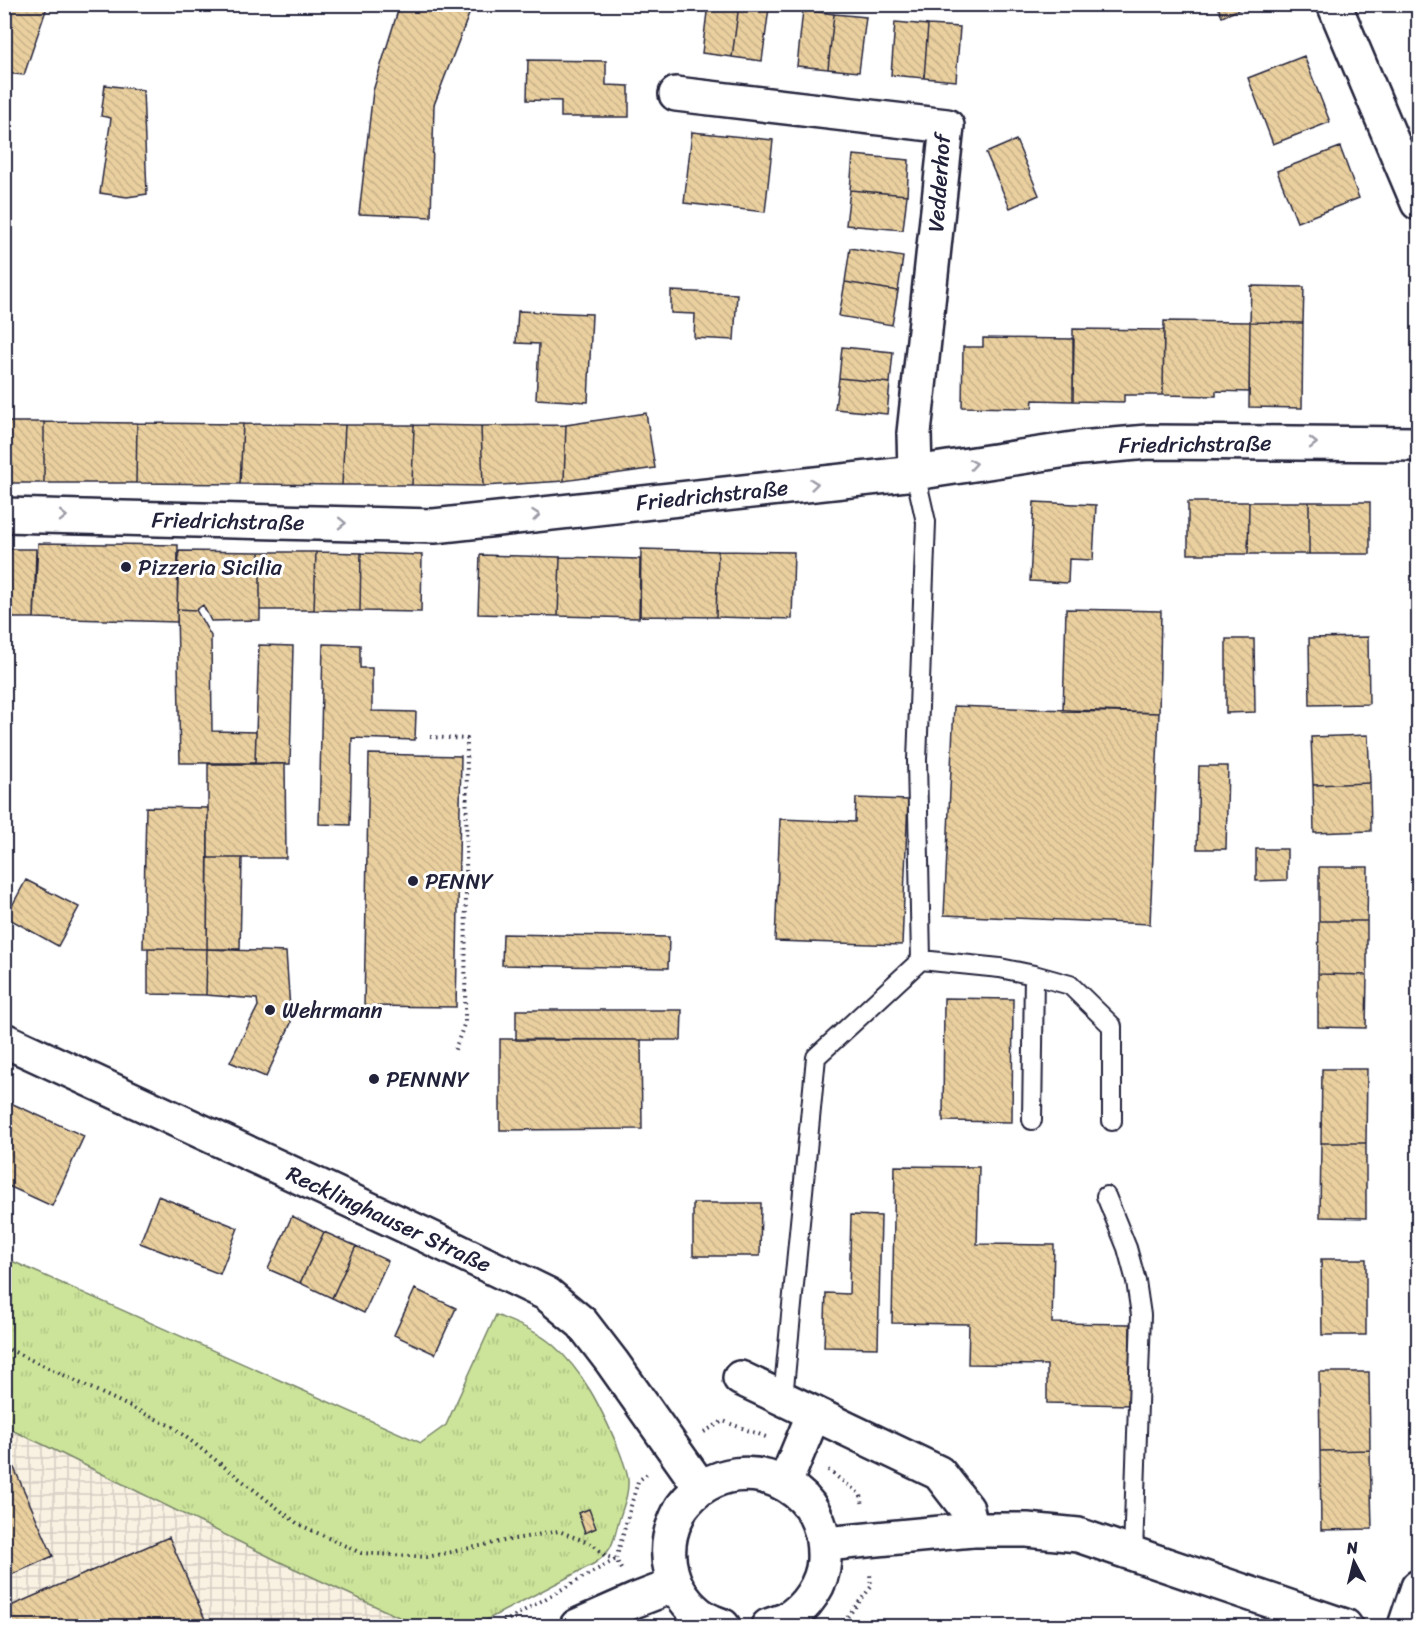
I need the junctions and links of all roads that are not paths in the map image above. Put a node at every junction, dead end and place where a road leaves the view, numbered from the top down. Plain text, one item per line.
1 (1334, 4) edge
2 (676, 94) dead end
3 (1419, 203) edge
4 (1419, 444) edge
5 (915, 473) junction
6 (4, 515) edge
7 (921, 960) junction
8 (1034, 975) junction
9 (4, 1040) edge
10 (1032, 1120) dead end
11 (1112, 1121) dead end
12 (1106, 1196) dead end
13 (740, 1378) dead end
14 (783, 1398) junction
15 (814, 1413) junction
16 (785, 1483) junction
17 (701, 1488) junction
18 (972, 1530) junction
19 (825, 1544) junction
20 (1133, 1553) junction
21 (675, 1585) junction
22 (1419, 1587) edge
23 (577, 1626) edge
24 (723, 1626) edge
25 (768, 1626) edge
26 (1345, 1626) edge
27 (1405, 1626) edge

1 - 3 street
2 - 5 street, Vedderhof
5 -> 4 street, Friedrichstraße
6 -> 5 street, Friedrichstraße
5 - 7 lane
7 - 8 lane
7 - 14 lane
8 - 10 lane
8 - 11 lane
9 - 17 street, Recklinghauser Straße
12 - 20 lane
13 - 14 street
14 - 15 street
15 - 16 street
15 - 18 street
16 - 17 street
16 - 19 street
17 - 21 street
18 - 19 street
18 - 20 street
19 - 25 street
20 - 26 street
21 - 23 street
21 - 24 street
22 - 27 street

